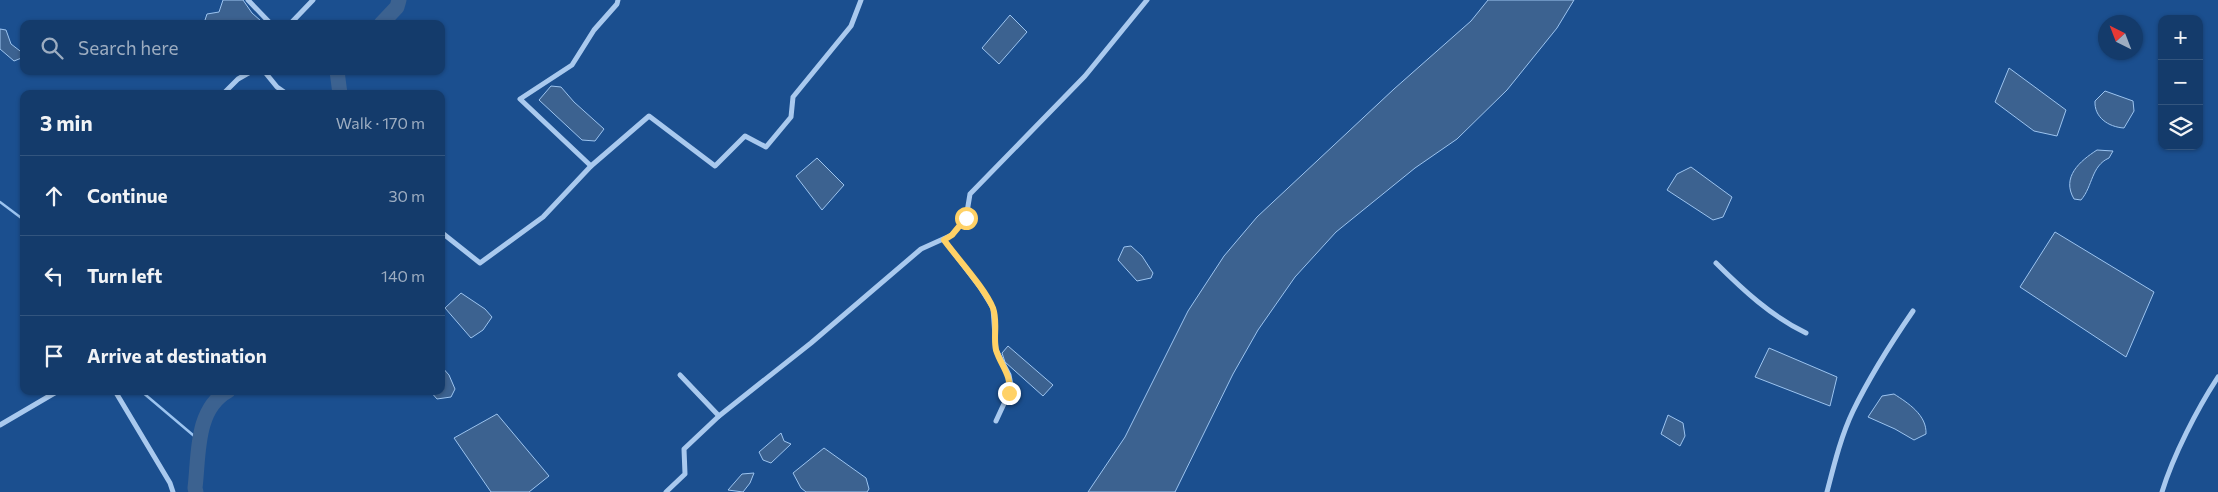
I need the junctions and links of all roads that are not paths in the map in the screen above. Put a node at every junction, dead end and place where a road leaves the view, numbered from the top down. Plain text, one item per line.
1 (248, 0) edge
2 (314, 0) edge
3 (618, 0) edge
4 (860, 0) edge
5 (1147, 0) edge
6 (267, 20) edge
7 (294, 20) edge
8 (245, 75) edge
9 (267, 75) edge
10 (227, 90) edge
11 (281, 90) edge
12 (591, 166) junction
13 (445, 235) edge
14 (944, 240) junction
15 (1716, 263) dead end
16 (1913, 311) dead end
17 (1806, 334) dead end
18 (680, 375) dead end
19 (2218, 377) edge
20 (51, 395) edge
21 (117, 395) edge
22 (719, 416) junction
23 (996, 421) dead end
24 (0, 425) edge
25 (173, 492) edge
26 (666, 492) edge
27 (1828, 492) edge
28 (2162, 492) edge

1 - 6 street
2 - 7 street
3 - 12 street
4 - 12 street
5 - 14 street
8 - 10 street
9 - 11 street
12 - 13 street
14 - 22 street
14 - 23 street
15 - 17 street
16 - 27 street
18 - 22 street
19 - 28 street
20 - 24 street
21 - 25 street
22 - 26 street

